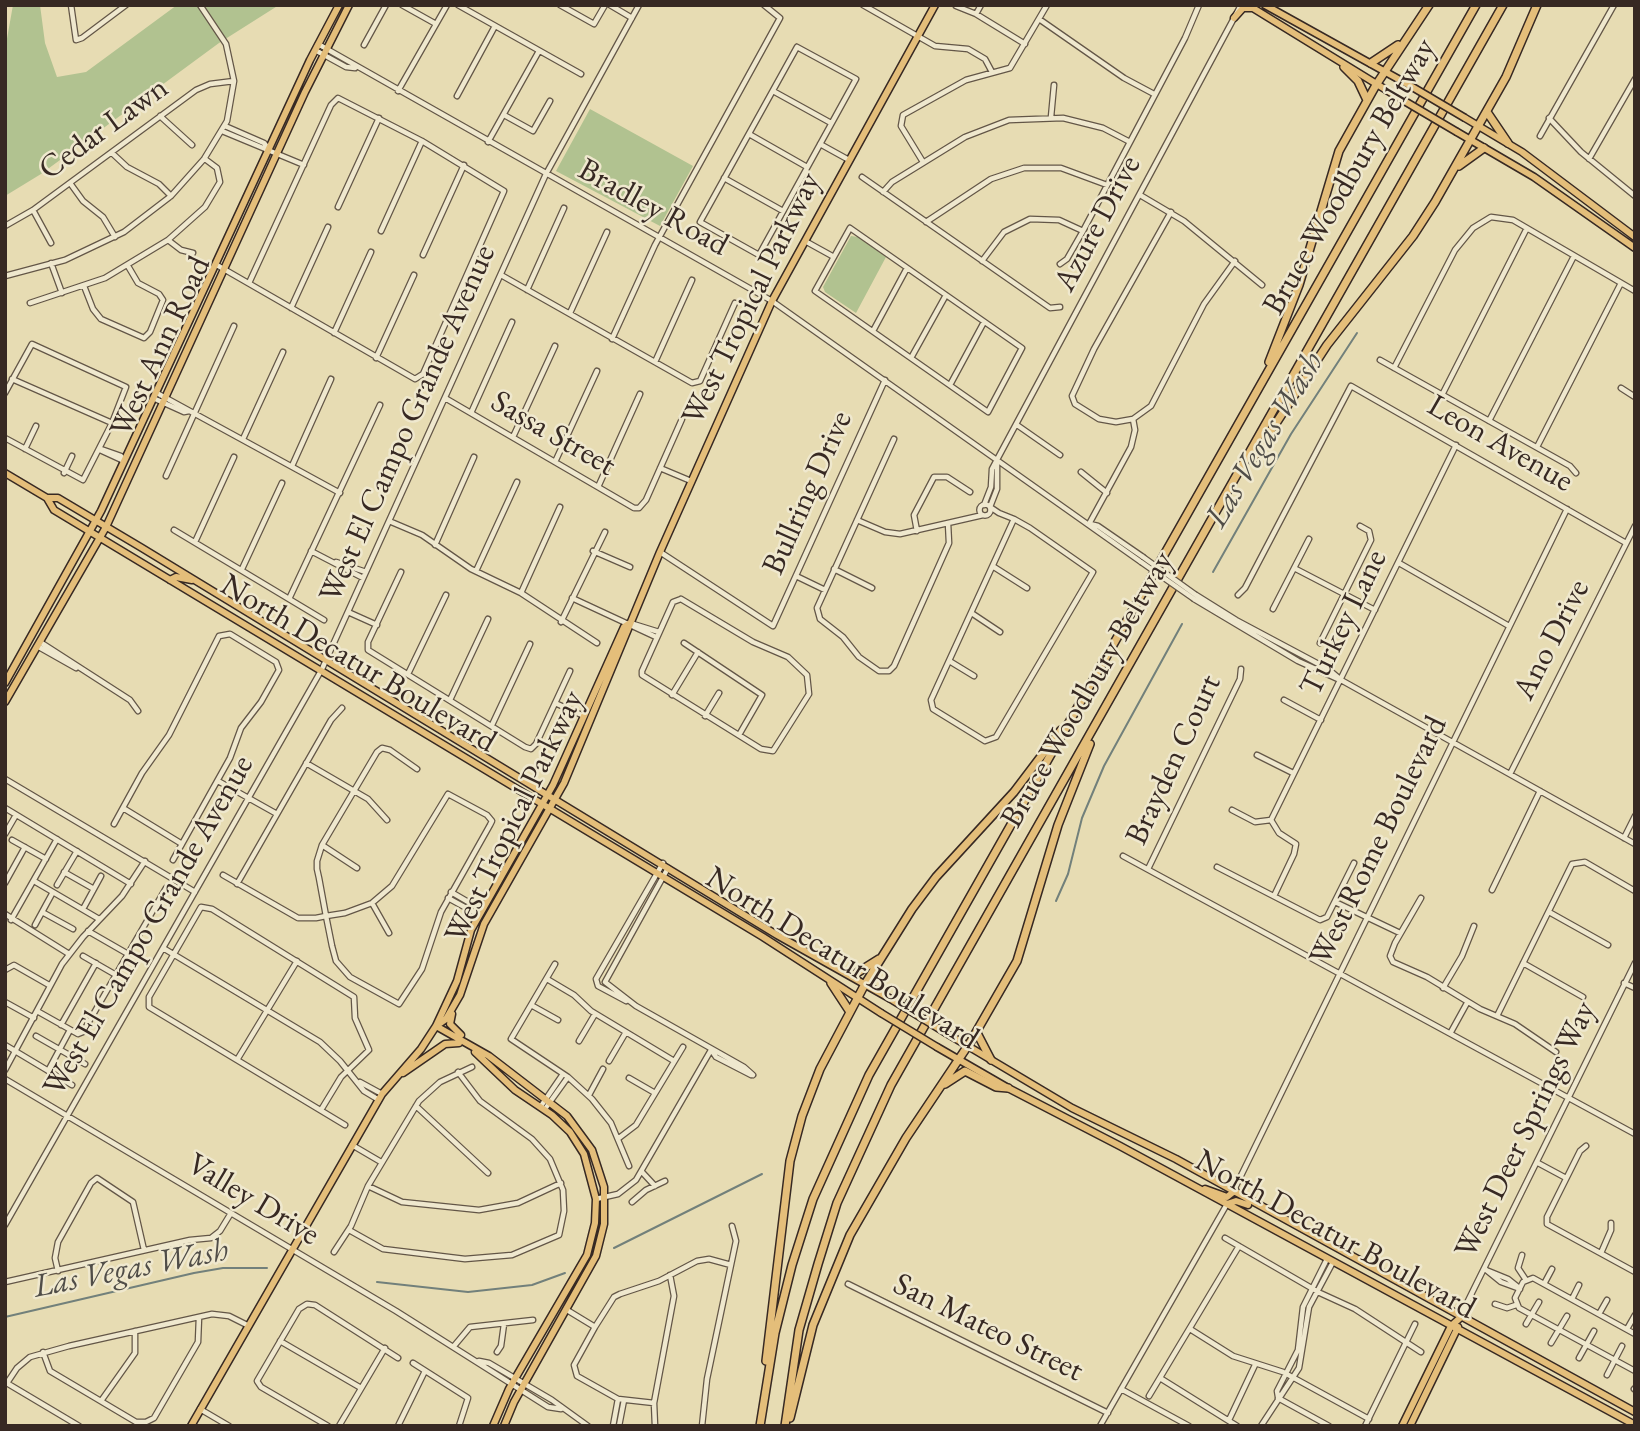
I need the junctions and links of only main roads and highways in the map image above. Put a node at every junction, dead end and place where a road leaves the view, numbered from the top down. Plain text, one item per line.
1 (339, 5) edge
2 (349, 5) edge
3 (935, 5) edge
4 (1265, 5) edge
5 (1429, 5) edge
6 (1476, 5) edge
7 (1503, 5) edge
8 (1537, 5) edge
9 (1251, 7) edge
10 (1234, 18) road end
11 (1407, 38) junction
12 (1371, 63) junction
13 (1344, 66) junction
14 (1385, 71) junction
15 (1376, 85) junction
16 (1367, 100) junction
17 (1487, 111) junction
18 (1479, 126) junction
19 (1471, 140) junction
20 (1508, 143) junction
21 (1484, 148) junction
22 (1454, 171) junction
23 (1635, 237) edge
24 (1635, 248) edge
25 (1245, 413) junction
26 (5, 474) edge
27 (47, 498) junction
28 (1218, 510) junction
29 (96, 522) junction
30 (106, 527) junction
31 (90, 532) junction
32 (100, 537) junction
33 (170, 580) junction
34 (198, 581) junction
35 (213, 590) junction
36 (207, 600) junction
37 (46, 610) junction
38 (629, 623) junction
39 (29, 640) junction
40 (39, 644) junction
41 (607, 664) junction
42 (24, 669) junction
43 (5, 683) edge
44 (605, 687) junction
45 (5, 702) edge
46 (1080, 704) junction
47 (1107, 705) junction
48 (548, 793) junction
49 (556, 798) junction
50 (542, 804) junction
51 (550, 808) junction
52 (882, 957) junction
53 (852, 976) junction
54 (831, 983) junction
55 (866, 984) junction
56 (460, 995) junction
57 (858, 998) junction
58 (850, 1012) junction
59 (436, 1026) junction
60 (978, 1031) junction
61 (459, 1043) junction
62 (968, 1046) junction
63 (960, 1060) junction
64 (991, 1060) junction
65 (502, 1065) junction
66 (388, 1085) junction
67 (941, 1087) junction
68 (1008, 1088) junction
69 (1166, 1156) junction
70 (1175, 1159) junction
71 (1159, 1167) junction
72 (1168, 1172) junction
73 (1193, 1186) junction
74 (1232, 1192) junction
75 (1227, 1204) junction
76 (1260, 1208) junction
77 (1460, 1318) junction
78 (1454, 1328) junction
79 (1635, 1412) edge
80 (761, 1416) junction
81 (1635, 1425) edge
82 (191, 1426) edge
83 (493, 1426) edge
84 (504, 1426) edge
85 (760, 1426) edge
86 (787, 1426) edge
87 (1402, 1426) edge
88 (1410, 1426) edge

1 - 29 main road, West Ann Road
2 - 30 main road, West Ann Road
3 - 38 main road, West Tropical Parkway
4 - 12 main road
5 - 11 highway
6 - 25 highway, Bruce Woodbury Beltway
7 - 28 highway, Bruce Woodbury Beltway
8 - 17 highway
9 - 10 main road
9 - 13 main road
11 - 12 highway
11 - 14 highway
12 - 14 main road
13 - 15 main road
13 - 16 highway
14 - 15 highway
14 - 18 main road, bridge
15 - 16 highway
15 - 19 main road, bridge
16 - 25 highway
17 - 18 highway
17 - 20 highway
18 - 19 highway
18 - 20 main road
19 - 21 main road
19 - 22 highway
20 - 23 main road
21 - 22 highway
21 - 24 main road
22 - 28 highway
25 - 46 highway, Bruce Woodbury Beltway
26 - 27 main road, North Decatur Boulevard
27 - 29 main road, North Decatur Boulevard
27 - 31 main road, North Decatur Boulevard
28 - 47 highway, Bruce Woodbury Beltway
29 - 30 main road, North Decatur Boulevard
29 - 31 main road, West Ann Road
30 - 32 main road, West Ann Road
30 - 34 main road, North Decatur Boulevard
31 - 32 main road, North Decatur Boulevard
31 - 37 main road, West Ann Road
32 - 33 main road, North Decatur Boulevard
32 - 40 main road, West Ann Road
33 - 34 main road
33 - 36 main road, North Decatur Boulevard
34 - 35 main road, North Decatur Boulevard
35 - 36 main road
35 - 48 main road, North Decatur Boulevard
36 - 50 main road, North Decatur Boulevard
37 - 39 main road, West Ann Road
37 - 40 main road
38 - 41 main road, West Tropical Parkway
38 - 44 main road, West Tropical Parkway
39 - 42 main road
39 - 43 main road, West Ann Road
40 - 42 main road, West Ann Road
41 - 44 main road
41 - 48 main road, West Tropical Parkway
42 - 45 main road, West Ann Road
44 - 49 main road, West Tropical Parkway
46 - 52 highway
46 - 80 highway, Bruce Woodbury Beltway
47 - 60 highway
47 - 86 highway, Bruce Woodbury Beltway
48 - 49 main road, North Decatur Boulevard
48 - 50 main road, West Tropical Parkway
49 - 51 main road, West Tropical Parkway
49 - 53 main road, North Decatur Boulevard
50 - 51 main road, North Decatur Boulevard
50 - 59 main road, West Tropical Parkway
51 - 54 main road, North Decatur Boulevard
51 - 56 main road, West Tropical Parkway
52 - 53 highway
52 - 55 highway
53 - 55 main road, North Decatur Boulevard
54 - 57 main road, North Decatur Boulevard
54 - 58 highway
55 - 57 highway
55 - 62 main road, North Decatur Boulevard, bridge
56 - 59 main road, West Tropical Parkway
56 - 65 main road
57 - 58 highway
57 - 63 main road, North Decatur Boulevard, bridge
58 - 80 highway
59 - 61 main road
59 - 65 main road
59 - 66 main road, West Tropical Parkway
60 - 62 highway
60 - 64 highway
61 - 66 main road
61 - 83 main road
62 - 63 highway
62 - 64 main road, North Decatur Boulevard
63 - 67 highway
63 - 68 main road, North Decatur Boulevard
64 - 69 main road, North Decatur Boulevard
65 - 84 main road
66 - 82 main road, West Tropical Parkway
67 - 68 highway
67 - 86 highway
68 - 71 main road, North Decatur Boulevard
69 - 70 main road, North Decatur Boulevard
69 - 71 main road
70 - 72 main road
70 - 74 main road, North Decatur Boulevard
71 - 72 main road, North Decatur Boulevard
72 - 73 main road, North Decatur Boulevard
73 - 74 main road
73 - 75 main road, North Decatur Boulevard
74 - 76 main road, North Decatur Boulevard
75 - 76 main road
75 - 78 main road, North Decatur Boulevard
76 - 77 main road, North Decatur Boulevard
77 - 78 main road, West Deer Springs Way
77 - 79 main road, North Decatur Boulevard
78 - 81 main road, North Decatur Boulevard
78 - 87 main road, West Deer Springs Way
78 - 88 main road, West Deer Springs Way
80 - 85 highway, Bruce Woodbury Beltway

